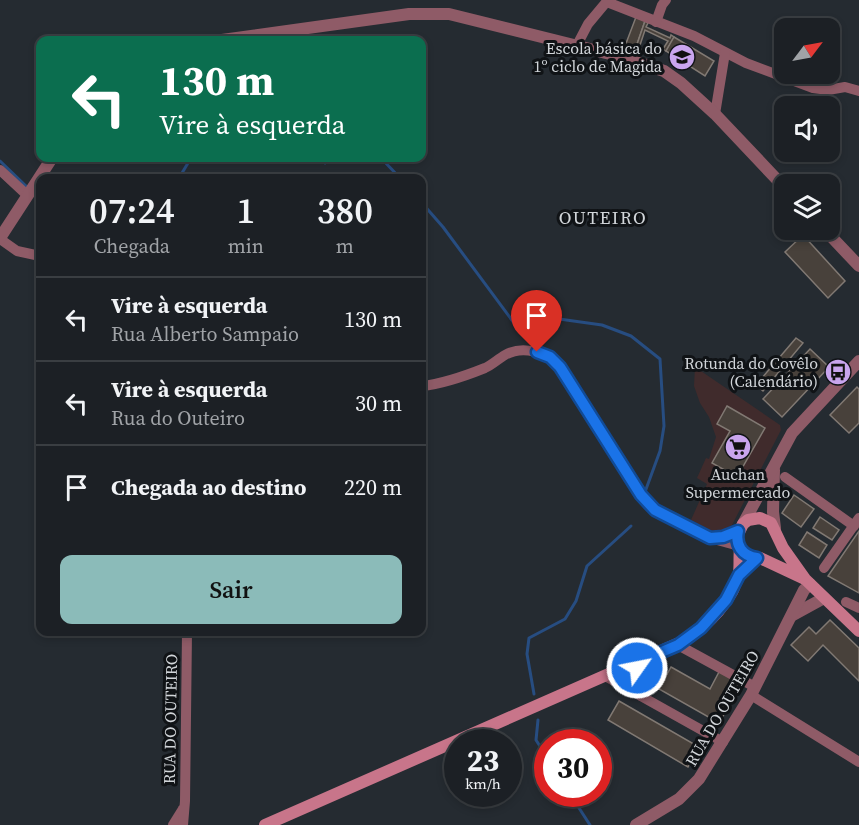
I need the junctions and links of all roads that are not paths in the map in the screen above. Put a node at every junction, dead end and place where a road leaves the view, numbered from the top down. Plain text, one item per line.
1 (666, 0) edge
2 (608, 1) edge
3 (656, 22) junction
4 (251, 36) edge
5 (577, 45) junction
6 (725, 53) junction
7 (859, 92) edge
8 (716, 114) junction
9 (0, 170) edge
10 (774, 176) edge
11 (36, 182) edge
12 (27, 195) junction
13 (0, 238) edge
14 (834, 240) edge
15 (36, 255) edge
16 (859, 266) edge
17 (859, 362) edge
18 (426, 385) edge
19 (774, 467) junction
20 (785, 477) dead end
21 (856, 522) edge
22 (740, 527) junction
23 (777, 532) junction
24 (710, 538) junction
25 (740, 548) junction
26 (758, 558) junction
27 (824, 568) dead end
28 (739, 575) junction
29 (807, 582) junction
30 (824, 598) junction
31 (846, 602) dead end
32 (859, 608) edge
33 (793, 615) junction
34 (859, 631) edge
35 (187, 636) edge
36 (678, 645) junction
37 (638, 662) junction
38 (606, 676) junction
39 (753, 691) junction
40 (641, 696) junction
41 (723, 742) junction
42 (859, 762) edge
43 (185, 806) junction
44 (173, 825) edge
45 (183, 825) edge
46 (265, 825) edge
47 (636, 825) edge

1 - 3 street
2 - 3 street
2 - 5 street
3 - 6 street
4 - 5 street
5 - 8 street
6 - 7 street
6 - 8 street
8 - 10 street
9 - 12 street
11 - 12 street
12 - 13 street
13 - 15 street
14 - 16 street
17 - 19 street
18 - 24 street
19 - 22 street
19 - 23 street
20 - 21 street
21 - 27 street
22 - 23 main road
22 - 24 street
22 - 25 main road
23 - 26 main road
23 - 29 main road
24 - 25 street
25 - 26 main road
25 - 28 main road
26 - 28 main road
26 - 29 main road
28 - 36 main road
29 - 30 main road
29 - 33 street, RUA DO OUTEIRO
30 - 33 street
30 - 34 main road
31 - 32 street
33 - 39 street, RUA DO OUTEIRO
35 - 43 street, RUA DO OUTEIRO
36 - 37 main road
36 - 39 street
37 - 38 main road
37 - 40 street
38 - 40 street
38 - 46 main road
39 - 41 street, RUA DO OUTEIRO
39 - 42 street
40 - 41 street
41 - 47 street, RUA DO OUTEIRO
43 - 44 street, RUA DO OUTEIRO
43 - 45 street, RUA DO OUTEIRO

